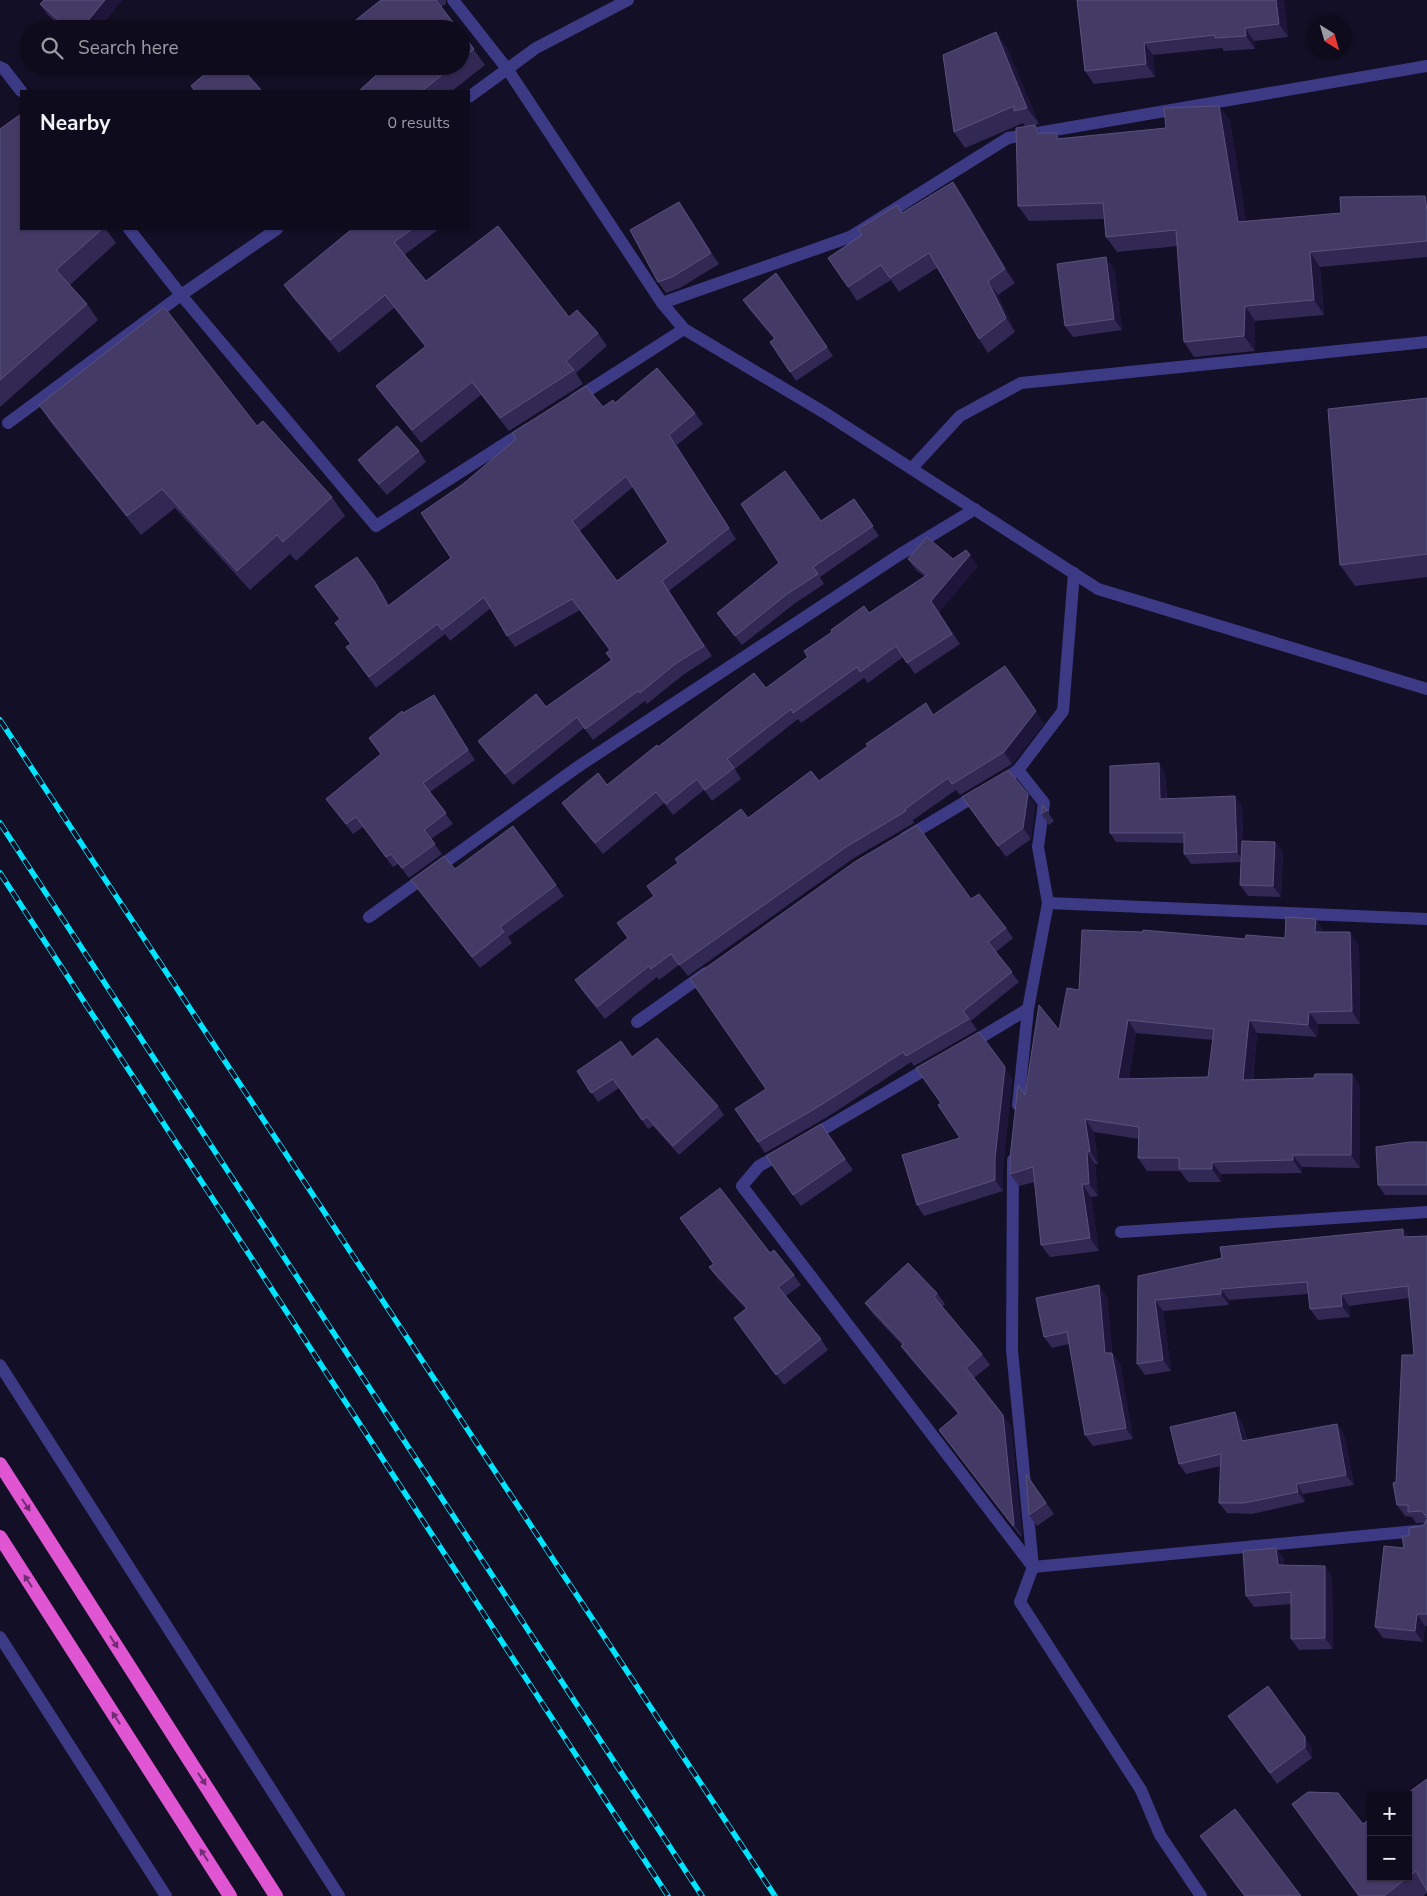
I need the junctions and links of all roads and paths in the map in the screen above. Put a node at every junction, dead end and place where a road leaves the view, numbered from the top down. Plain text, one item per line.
1 (453, 0) edge
2 (628, 0) edge
3 (469, 20) edge
4 (470, 22) edge
5 (1427, 66) edge
6 (0, 67) edge
7 (508, 70) junction
8 (20, 90) edge
9 (470, 95) edge
10 (130, 230) edge
11 (276, 230) edge
12 (181, 295) junction
13 (662, 303) junction
14 (684, 329) junction
15 (1427, 342) edge
16 (568, 404) edge
17 (542, 420) edge
18 (8, 423) dead end
19 (912, 468) junction
20 (975, 509) junction
21 (1074, 573) junction
22 (1427, 689) edge
23 (1018, 770) junction
24 (893, 845) edge
25 (1048, 903) junction
26 (368, 917) dead end
27 (1427, 919) edge
28 (716, 966) edge
29 (1028, 1010) junction
30 (636, 1022) dead end
31 (961, 1049) edge
32 (944, 1058) edge
33 (1017, 1114) edge
34 (1013, 1152) edge
35 (1427, 1212) edge
36 (1121, 1232) dead end
37 (0, 1365) edge
38 (0, 1464) edge
39 (1427, 1530) edge
40 (0, 1537) edge
41 (1033, 1568) junction
42 (0, 1637) edge
43 (166, 1896) edge
44 (230, 1896) edge
45 (276, 1896) edge
46 (339, 1896) edge
47 (1201, 1896) edge

1 - 3 street
2 - 7 street
4 - 7 street
5 - 13 street
6 - 8 street
7 - 9 street
7 - 13 street
10 - 12 street
11 - 12 street
12 - 17 street
12 - 18 street
13 - 14 street
14 - 16 street
14 - 19 street
15 - 19 street
19 - 20 street
20 - 21 street
20 - 26 street
21 - 22 street
21 - 23 street
23 - 24 street
23 - 25 street
25 - 27 street
25 - 29 street
28 - 30 street
29 - 31 street
29 - 33 street
32 - 41 street
34 - 41 street
35 - 36 street
37 - 46 street
38 -> 45 highway
39 - 41 street
44 -> 40 highway
41 - 47 street
42 - 43 street

